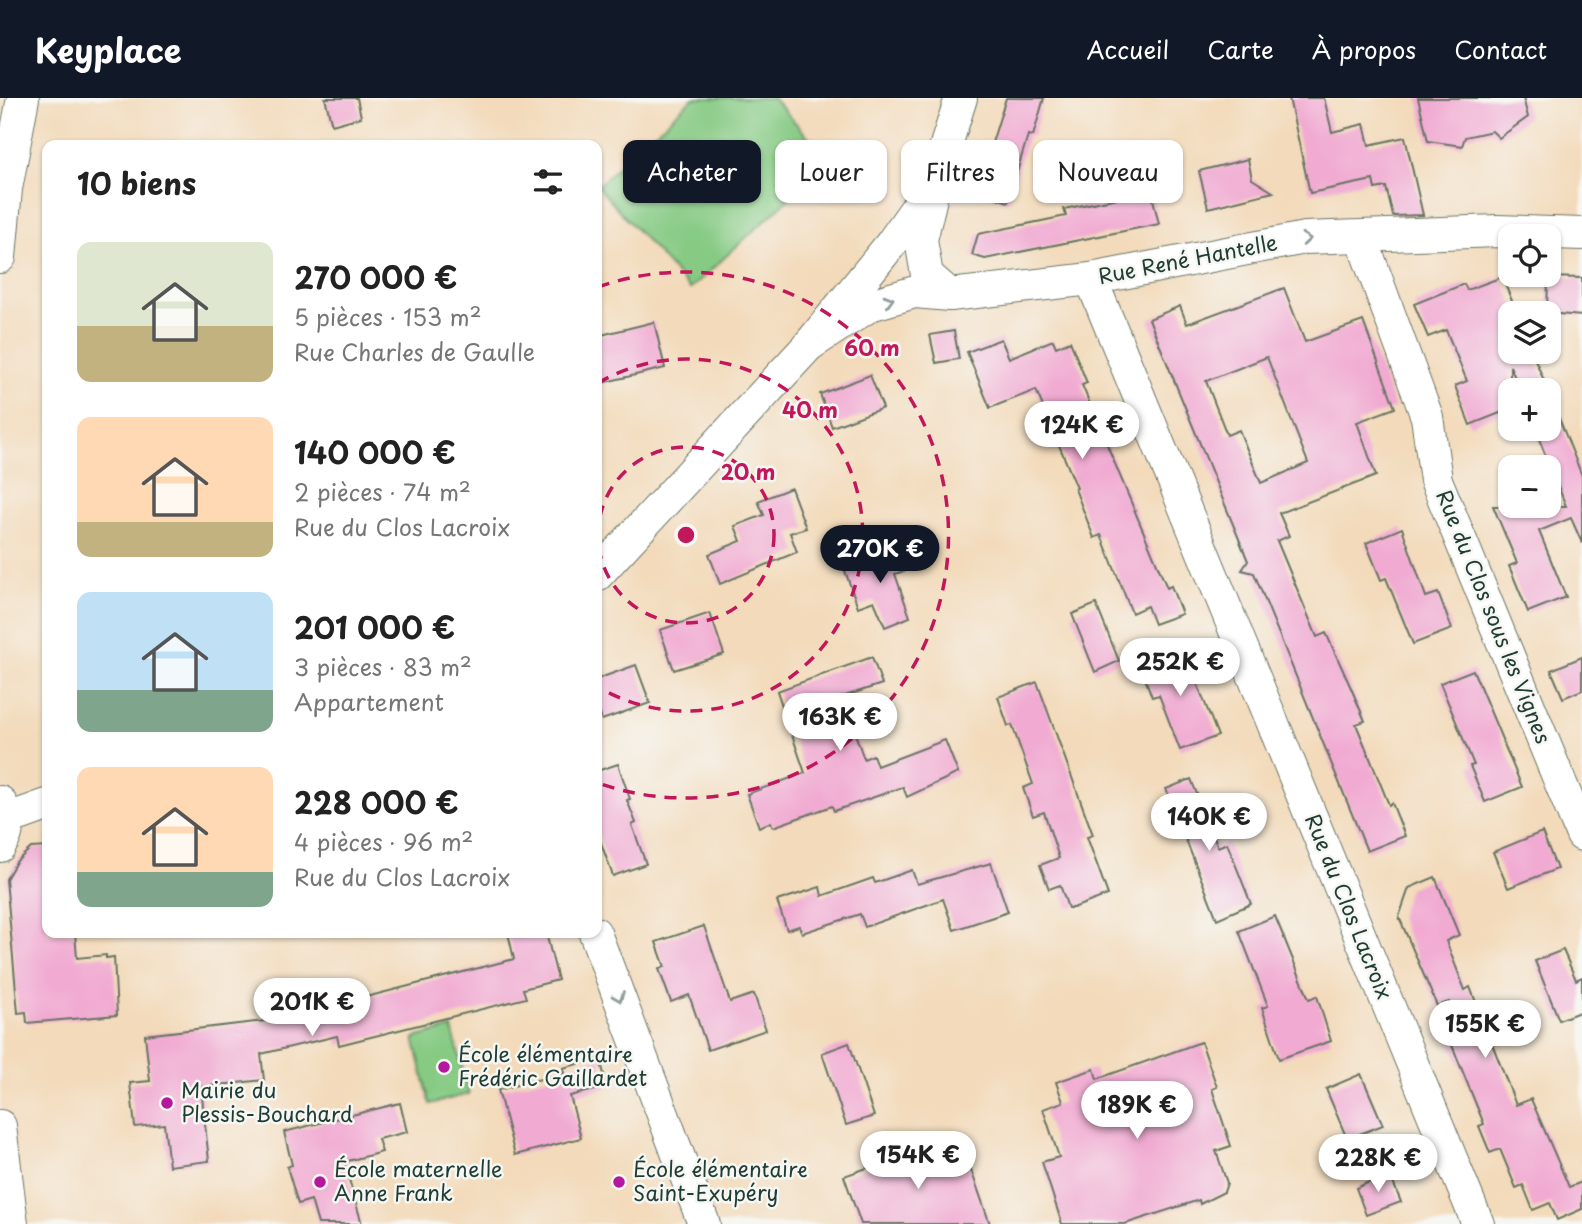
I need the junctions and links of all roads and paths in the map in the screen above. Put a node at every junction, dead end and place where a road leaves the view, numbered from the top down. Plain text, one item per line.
1 (23, 98) edge
2 (961, 98) edge
3 (948, 140) edge
4 (920, 203) edge
5 (929, 203) edge
6 (1582, 234) edge
7 (1361, 237) junction
8 (0, 257) edge
9 (1091, 279) junction
10 (950, 295) junction
11 (808, 345) junction
12 (602, 570) edge
13 (42, 806) edge
14 (3, 822) edge
15 (1582, 835) edge
16 (596, 938) edge
17 (0, 1126) edge
18 (12, 1224) edge
19 (704, 1224) edge
20 (1478, 1224) edge

1 - 8 street
2 - 3 street
4 - 11 street
5 - 10 street
6 - 7 street, Rue René Hantelle
9 -> 7 street, Rue René Hantelle
7 - 15 street, Rue du Clos sous les Vignes
9 - 10 street, Rue René Hantelle
9 - 20 street, Rue du Clos Lacroix
11 -> 10 street, Rue René Hantelle
11 - 12 street
13 - 14 street
16 -> 19 street
17 - 18 street

